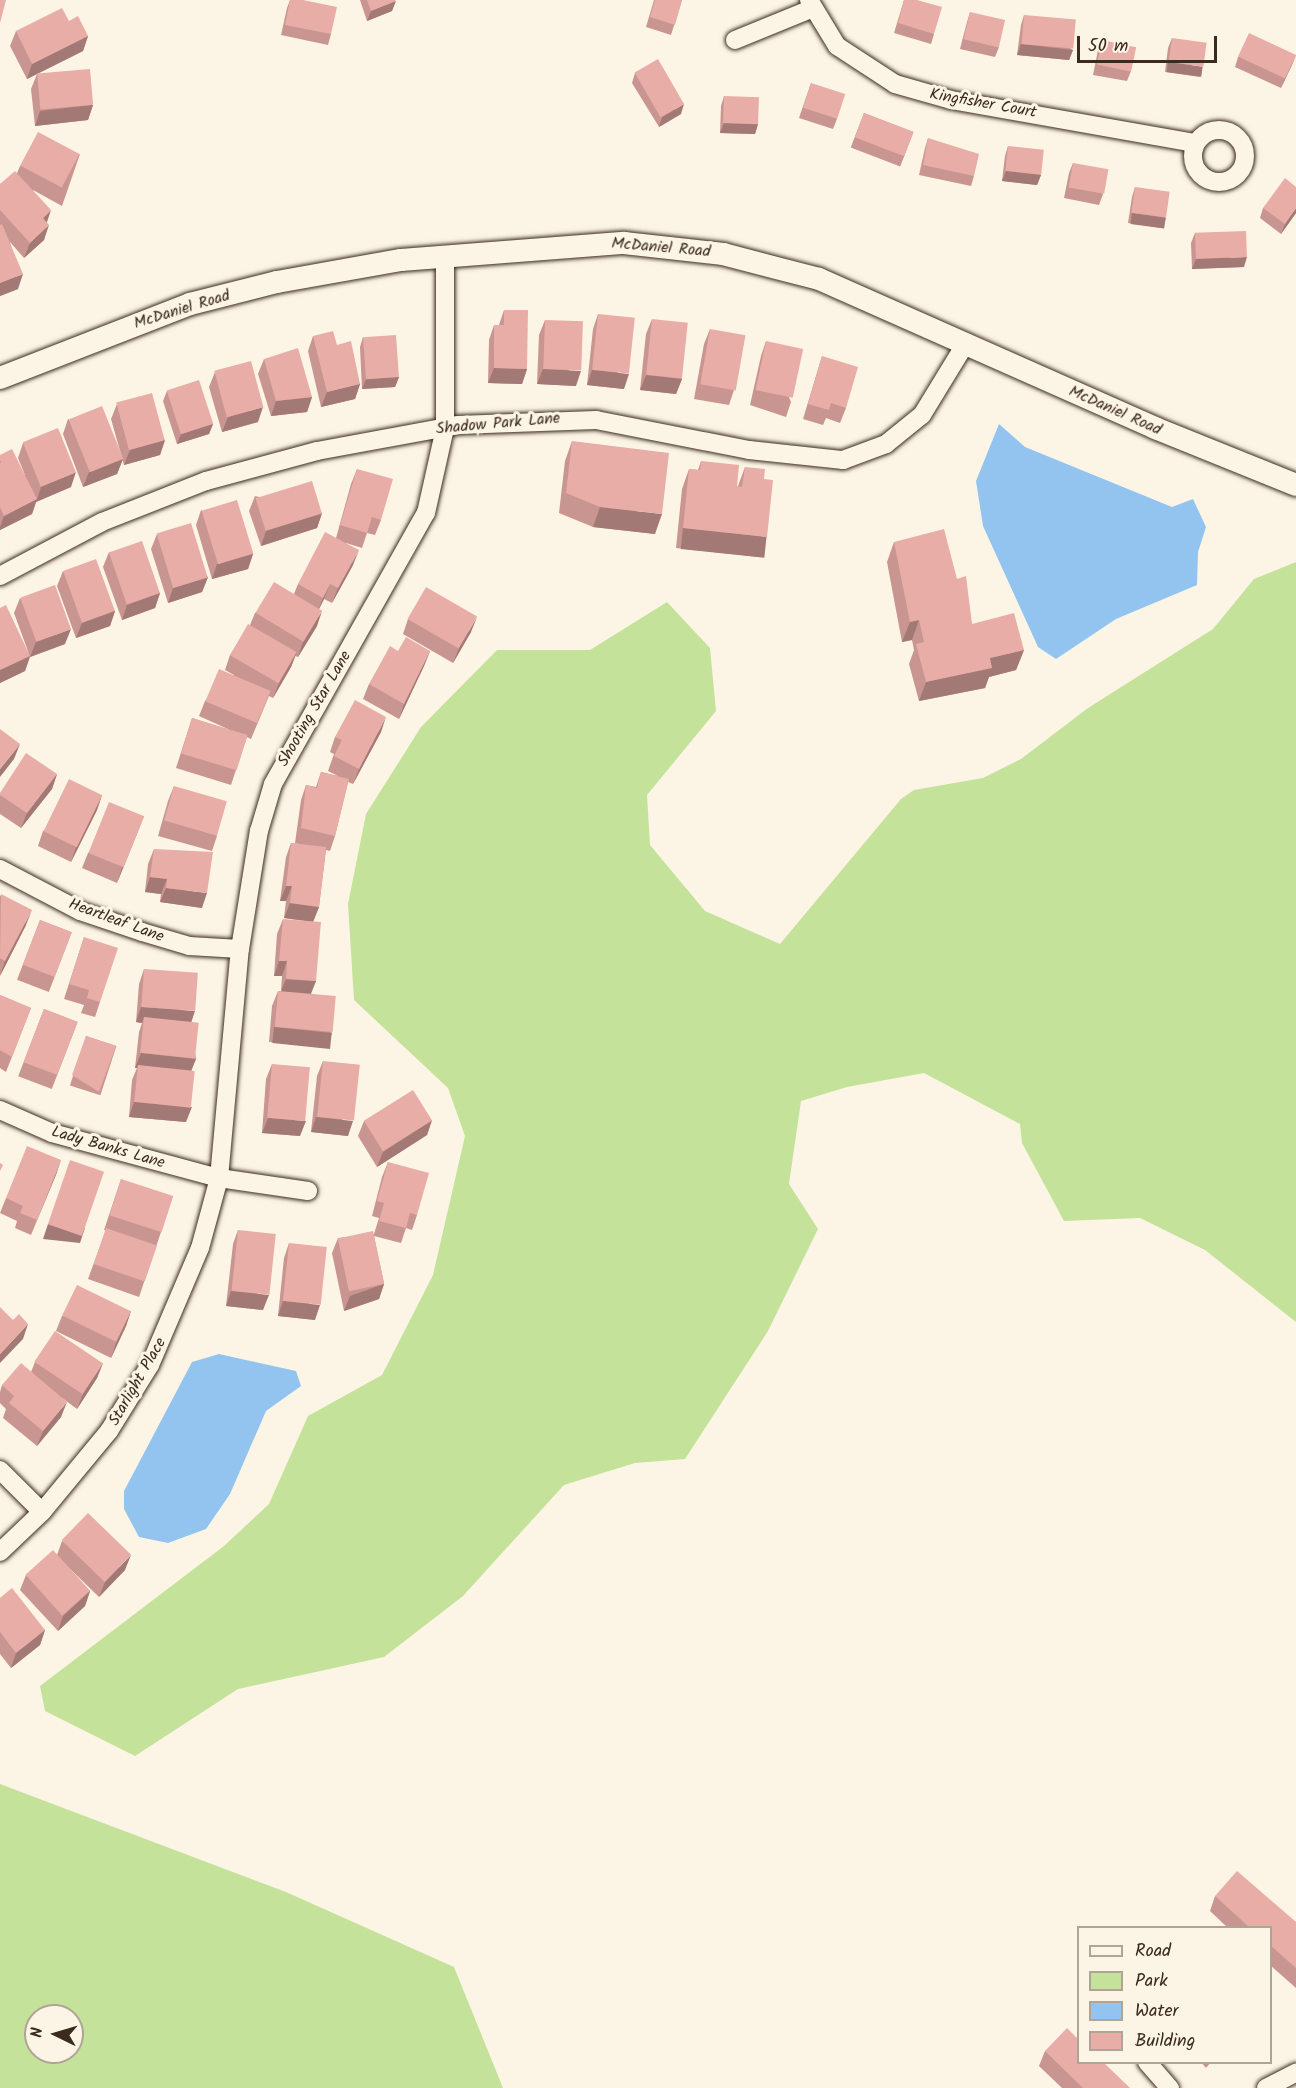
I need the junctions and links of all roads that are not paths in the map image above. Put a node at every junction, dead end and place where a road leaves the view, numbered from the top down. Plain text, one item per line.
1 (810, 5) edge
2 (735, 40) dead end
3 (1195, 143) dead end
4 (445, 255) junction
5 (966, 343) junction
6 (0, 378) edge
7 (446, 429) junction
8 (1296, 485) edge
9 (0, 576) edge
10 (0, 869) edge
11 (240, 949) junction
12 (0, 1110) edge
13 (219, 1178) junction
14 (308, 1191) dead end
15 (0, 1470) edge
16 (42, 1512) junction
17 (0, 1552) edge
18 (1149, 2064) edge
19 (1296, 2073) edge
20 (1170, 2088) edge
21 (1266, 2088) edge

1 - 2 street
1 - 3 street, Kingfisher Court
4 - 5 main road, McDaniel Road
4 - 6 main road, McDaniel Road
4 - 7 street, Shooting Star Lane
5 - 7 street, Shadow Park Lane
5 - 8 main road, McDaniel Road
7 - 9 street, Shadow Park Lane
7 - 11 street, Shooting Star Lane
10 - 11 street, Heartleaf Lane
11 - 13 street, Shooting Star Lane
12 - 13 street, Lady Banks Lane
13 - 14 street, Lady Banks Lane
13 - 16 street, Starlight Place
15 - 16 street
16 - 17 street, Starlight Place
18 - 20 street
19 - 21 street

